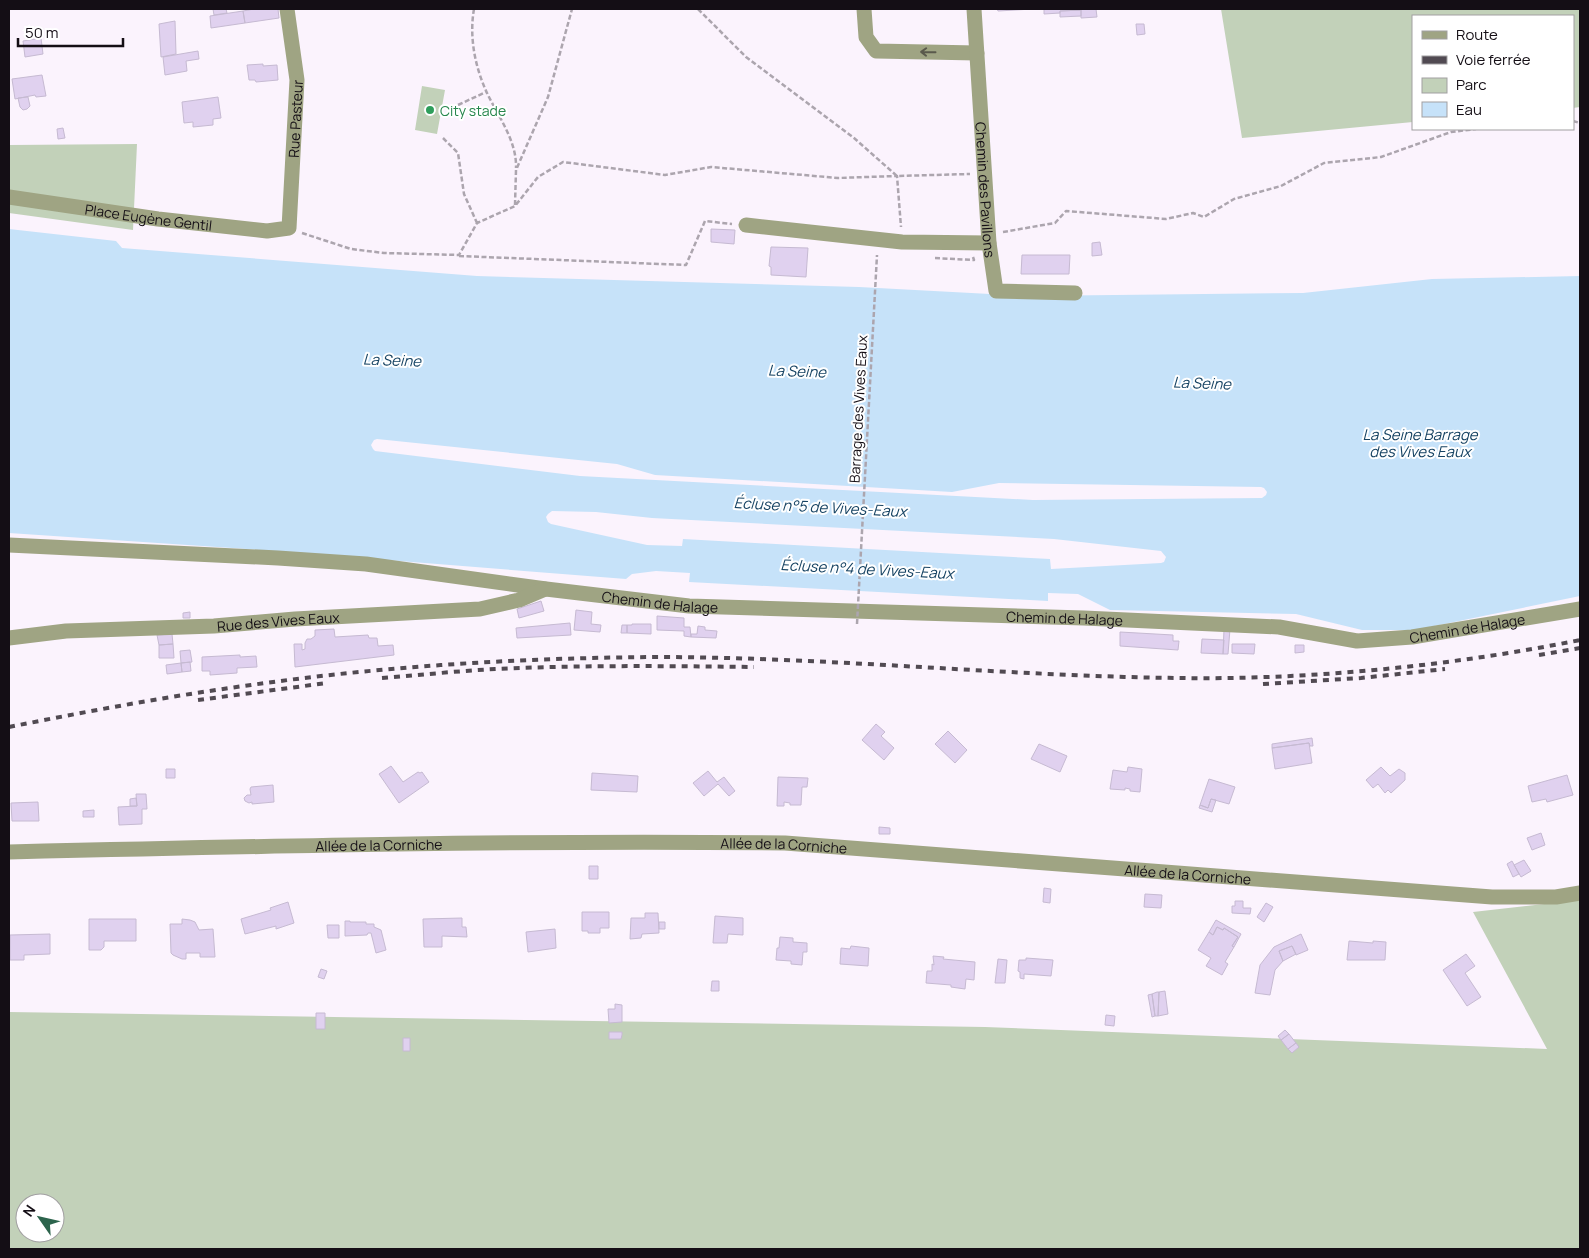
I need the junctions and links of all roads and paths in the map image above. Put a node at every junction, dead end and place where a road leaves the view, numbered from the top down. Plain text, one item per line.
1 (287, 9) edge
2 (474, 9) edge
3 (572, 9) edge
4 (698, 9) edge
5 (864, 9) edge
6 (974, 9) edge
7 (977, 53) junction
8 (486, 92) junction
9 (458, 105) dead end
10 (1468, 130) edge
11 (443, 138) dead end
12 (516, 170) junction
13 (985, 174) junction
14 (897, 176) junction
15 (9, 198) edge
16 (515, 206) junction
17 (478, 223) junction
18 (746, 225) joint
19 (289, 228) junction
20 (989, 238) junction
21 (902, 242) junction
22 (877, 255) dead end
23 (459, 256) junction
24 (1075, 293) dead end
25 (9, 545) edge
26 (546, 589) junction
27 (1580, 609) edge
28 (857, 624) dead end
29 (9, 638) edge
30 (9, 852) edge
31 (1580, 893) edge

1 - 19 street, Rue Pasteur
2 - 8 path
3 - 12 path
4 - 14 path
7 -> 5 street
6 - 7 street, Chemin des Pavillons
7 - 13 street, Chemin des Pavillons
8 - 9 path
8 - 12 path
10 - 20 path
11 - 17 path
12 - 16 path
13 - 14 path
13 - 20 street, Chemin des Pavillons
14 - 16 path
14 - 21 path
15 - 19 street, Place Eugène Gentil
16 - 17 path
17 - 23 path
18 - 21 street
18 - 23 path
19 - 23 path
20 - 21 street
20 - 24 street, Chemin des Pavillons
22 - 28 path, Barrage des Vives Eaux, bridge
25 - 26 street, Chemin de Halage
26 - 27 street, Chemin de Halage
26 - 29 street, Rue des Vives Eaux
30 - 31 street, Allée de la Corniche

